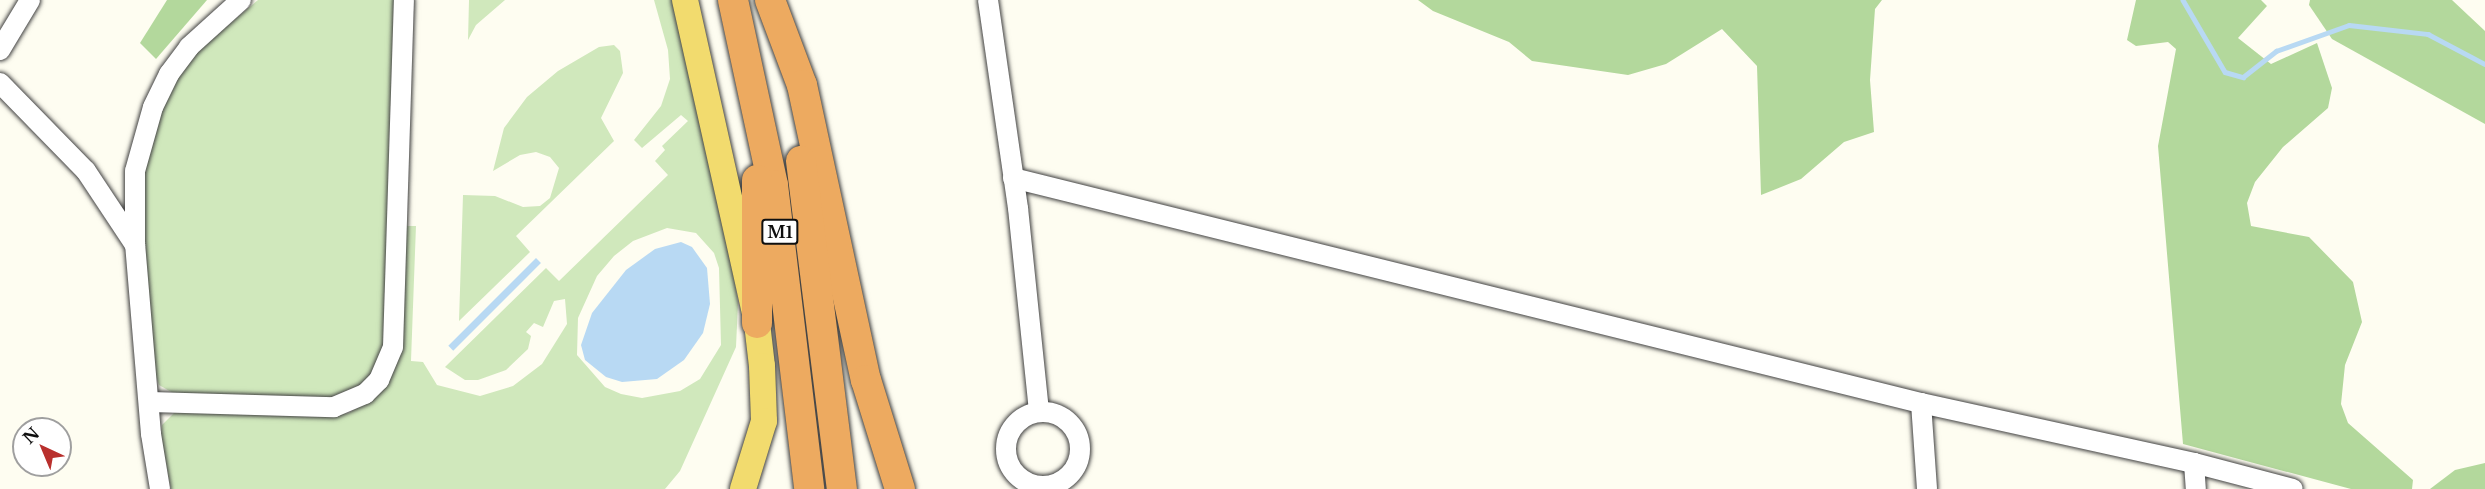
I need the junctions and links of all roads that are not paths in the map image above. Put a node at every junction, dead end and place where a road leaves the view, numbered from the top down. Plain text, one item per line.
1 (30, 0) edge
2 (241, 0) edge
3 (404, 0) edge
4 (685, 0) edge
5 (733, 0) edge
6 (765, 0) edge
7 (770, 0) edge
8 (988, 0) edge
9 (0, 50) edge
10 (0, 83) edge
11 (757, 99) junction
12 (1013, 178) junction
13 (135, 245) junction
14 (757, 323) junction
15 (150, 402) junction
16 (1921, 403) junction
17 (1039, 412) junction
18 (2194, 463) junction
19 (1071, 480) edge
20 (1042, 488) edge
21 (160, 489) edge
22 (743, 489) edge
23 (809, 489) edge
24 (842, 489) edge
25 (900, 489) edge
26 (1927, 489) edge
27 (2196, 489) edge
28 (2293, 489) edge

1 - 9 street
2 - 13 street
3 - 15 street
4 - 14 main road
5 - 11 highway, M1
6 - 24 highway, M1
7 - 25 highway
8 - 12 street
10 - 13 street
11 - 14 highway
11 - 23 highway, M1
12 - 16 street
12 - 17 street
13 - 15 street
14 - 22 main road
15 - 21 street
16 - 18 street
16 - 26 street
17 - 19 street
17 - 20 street
18 - 27 street
18 - 28 street
19 - 20 street

